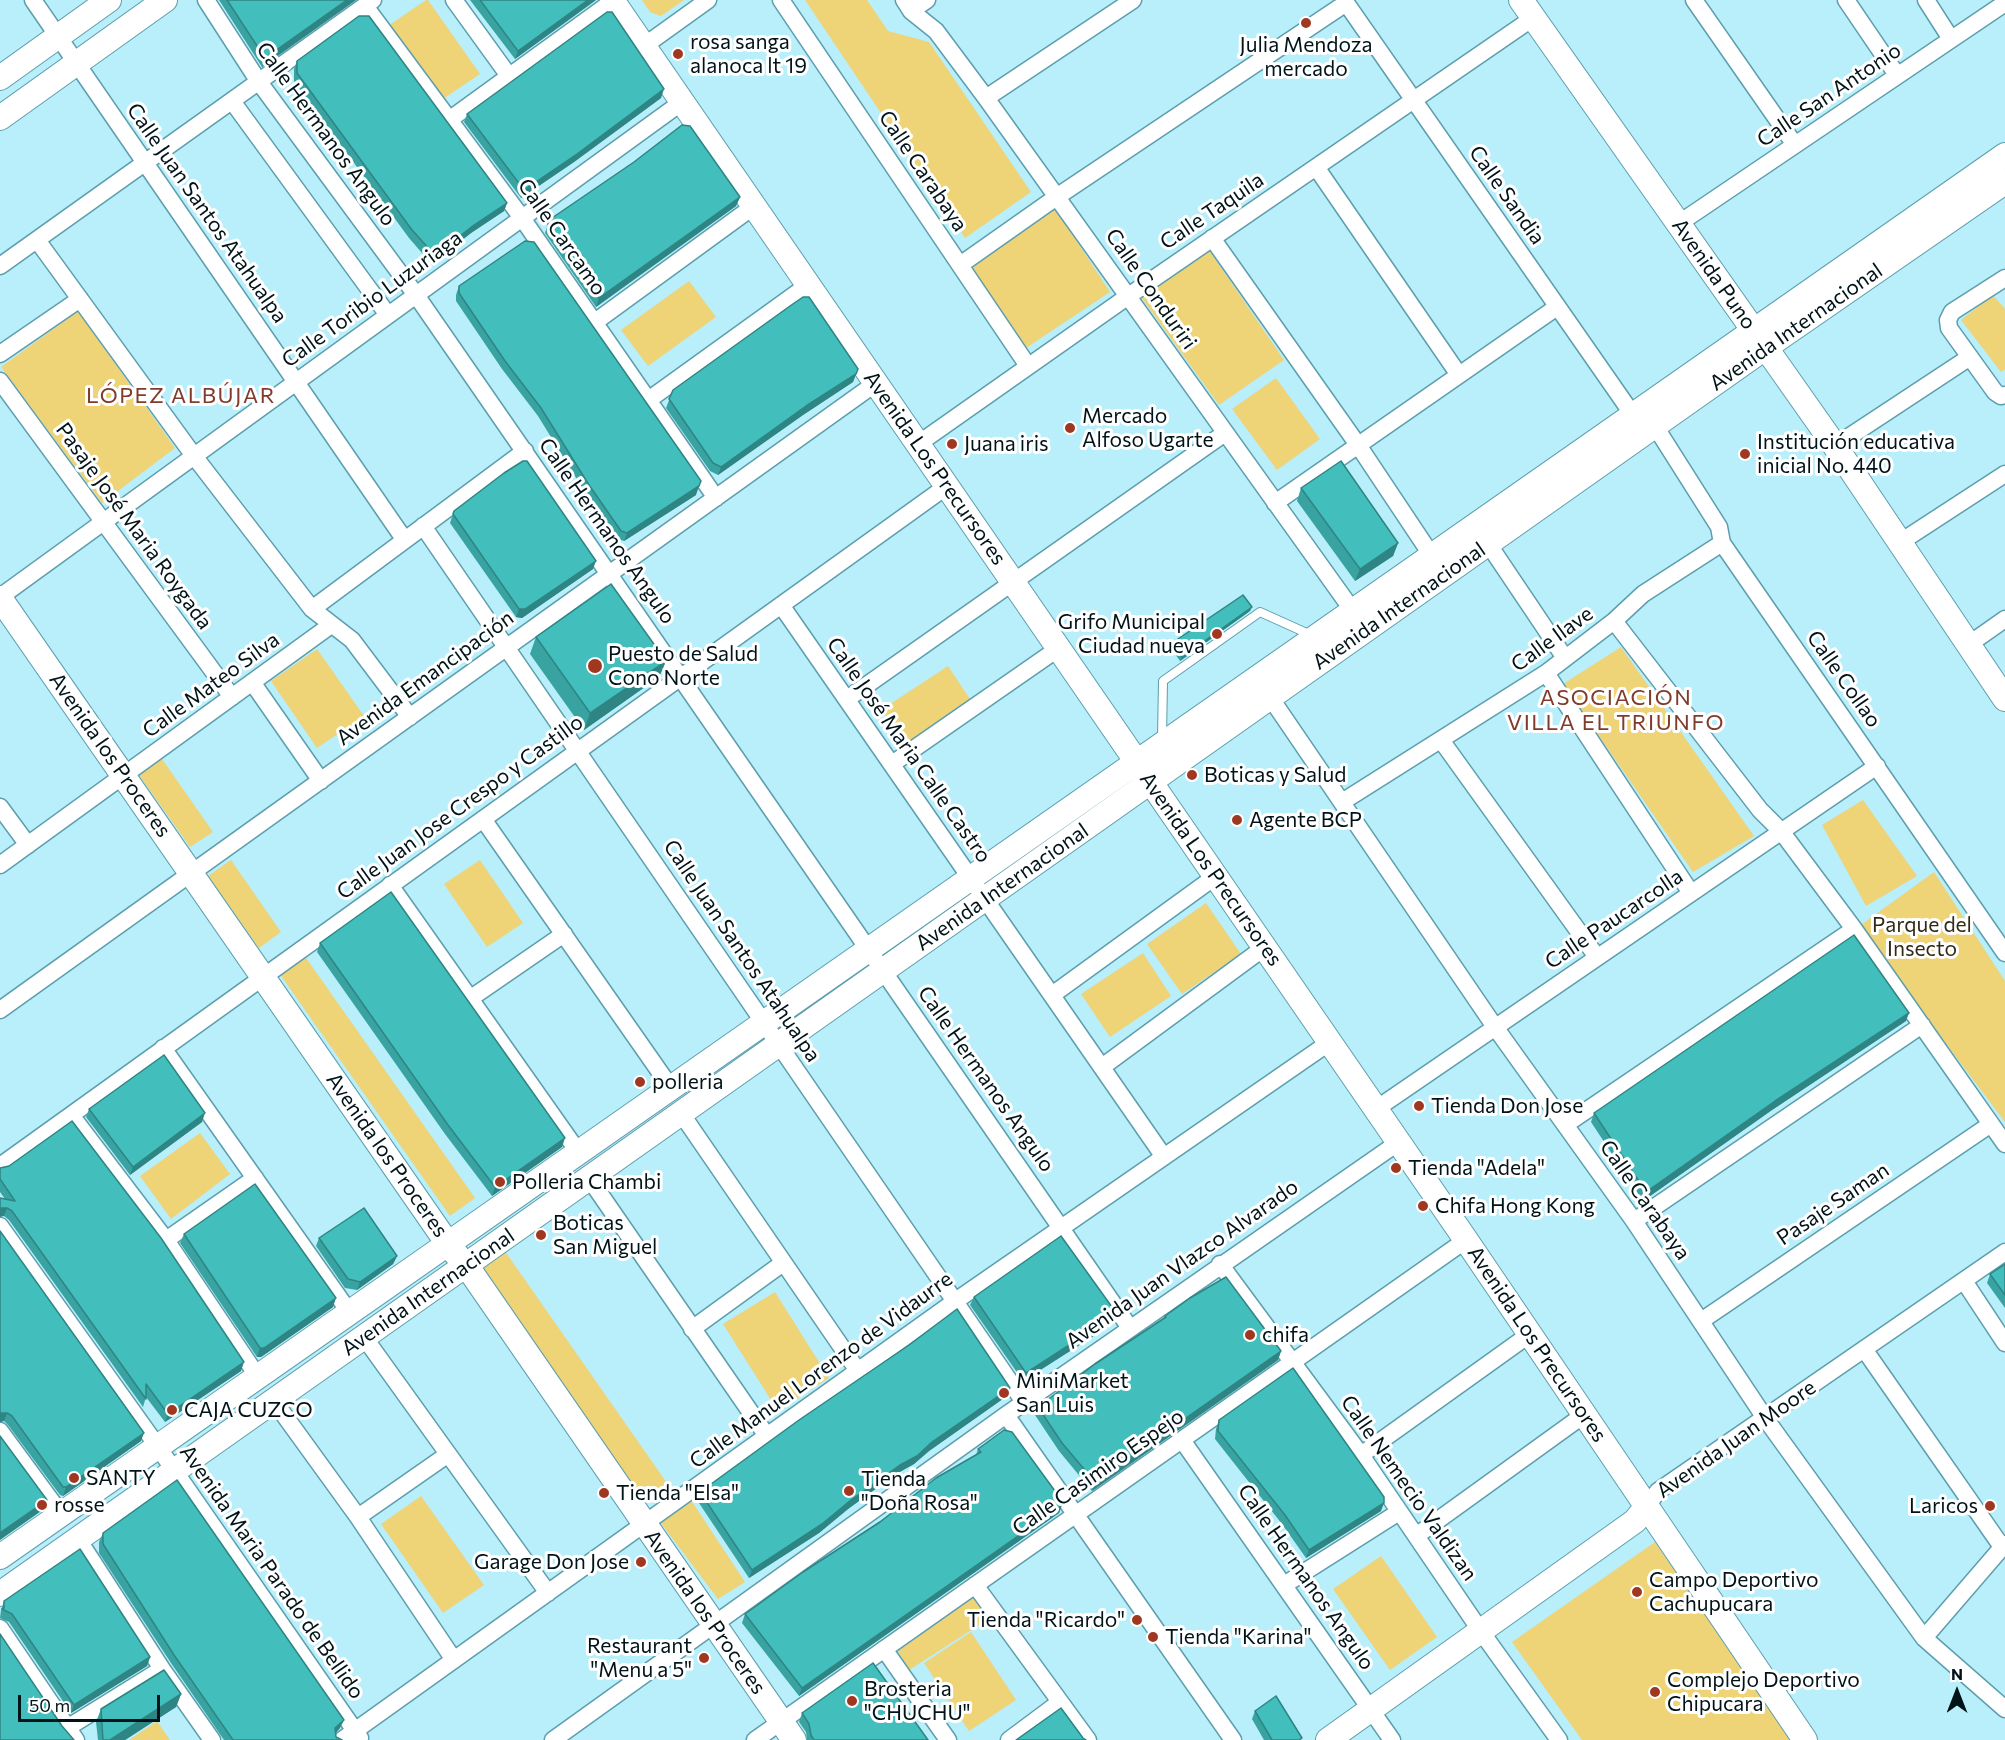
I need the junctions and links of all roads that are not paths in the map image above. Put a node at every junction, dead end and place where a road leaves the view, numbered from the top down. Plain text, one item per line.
1 (33, 0) edge
2 (109, 0) edge
3 (165, 0) edge
4 (206, 0) edge
5 (454, 0) edge
6 (613, 0) edge
7 (708, 0) edge
8 (780, 0) edge
9 (927, 0) edge
10 (1133, 0) edge
11 (1694, 0) edge
12 (1846, 0) edge
13 (1926, 0) edge
14 (1345, 1) edge
15 (370, 3) edge
16 (2005, 3) edge
17 (907, 5) edge
18 (1527, 9) edge
19 (58, 37) junction
20 (1952, 39) junction
21 (644, 46) junction
22 (76, 63) junction
23 (1897, 75) junction
24 (509, 76) junction
25 (0, 78) edge
26 (259, 82) junction
27 (987, 98) junction
28 (1414, 100) junction
29 (232, 101) junction
30 (682, 102) junction
31 (0, 118) edge
32 (449, 120) junction
33 (1795, 145) junction
34 (2005, 155) edge
35 (145, 163) junction
36 (1316, 167) junction
37 (2005, 182) edge
38 (1058, 196) junction
39 (754, 206) junction
40 (522, 218) junction
41 (1678, 224) junction
42 (1212, 238) junction
43 (37, 240) junction
44 (960, 265) junction
45 (0, 266) edge
46 (2005, 278) edge
47 (808, 285) junction
48 (416, 295) junction
49 (1128, 297) junction
50 (80, 299) junction
51 (1557, 307) junction
52 (388, 315) junction
53 (595, 322) junction
54 (1759, 339) junction
55 (0, 354) edge
56 (1970, 357) junction
57 (1028, 366) junction
58 (1459, 375) junction
59 (0, 381) edge
60 (296, 382) junction
61 (876, 383) junction
62 (2005, 395) edge
63 (647, 401) junction
64 (1633, 416) junction
65 (1655, 426) junction
66 (1225, 434) junction
67 (918, 444) junction
68 (1358, 445) junction
69 (1835, 446) junction
70 (525, 452) junction
71 (194, 456) junction
72 (2005, 474) edge
73 (947, 486) junction
74 (716, 498) junction
75 (1275, 502) junction
76 (103, 522) junction
77 (423, 526) junction
78 (1481, 534) junction
79 (404, 539) junction
80 (1722, 543) junction
81 (1899, 543) junction
82 (1432, 556) junction
83 (610, 574) junction
84 (1013, 581) junction
85 (0, 597) edge
86 (782, 605) junction
87 (312, 609) junction
88 (1353, 611) junction
89 (2005, 620) edge
90 (1614, 621) junction
91 (331, 625) junction
92 (1316, 637) junction
93 (1968, 645) junction
94 (506, 648) junction
95 (1059, 648) junction
96 (1565, 658) junction
97 (1546, 673) junction
98 (681, 677) junction
99 (252, 682) junction
100 (232, 697) junction
101 (1270, 697) junction
102 (847, 699) junction
103 (2005, 699) edge
104 (410, 717) junction
105 (1441, 740) junction
106 (1162, 745) junction
107 (577, 751) junction
108 (892, 764) junction
109 (1877, 766) junction
110 (1144, 772) junction
111 (124, 776) junction
112 (321, 780) junction
113 (1342, 802) junction
114 (0, 807) edge
115 (483, 819) junction
116 (1781, 831) junction
117 (28, 845) junction
118 (0, 865) edge
119 (192, 873) junction
120 (1216, 876) junction
121 (971, 878) junction
122 (390, 885) junction
123 (1692, 892) junction
124 (986, 898) junction
125 (1854, 929) junction
126 (564, 934) junction
127 (1264, 947) junction
128 (869, 950) junction
129 (2005, 953) edge
130 (1597, 957) junction
131 (884, 970) junction
132 (264, 976) junction
133 (1052, 995) junction
134 (471, 998) junction
135 (0, 1010) edge
136 (764, 1023) junction
137 (1922, 1025) junction
138 (1495, 1027) junction
139 (1330, 1042) junction
140 (778, 1045) junction
141 (164, 1048) junction
142 (1102, 1067) junction
143 (671, 1088) junction
144 (1376, 1109) junction
145 (681, 1113) junction
146 (71, 1115) junction
147 (1991, 1124) junction
148 (1565, 1125) junction
149 (1399, 1142) junction
150 (2005, 1144) edge
151 (579, 1153) junction
152 (1164, 1157) junction
153 (0, 1166) edge
154 (255, 1178) junction
155 (589, 1178) junction
156 (1634, 1221) junction
157 (0, 1226) edge
158 (1061, 1228) junction
159 (166, 1240) junction
160 (1466, 1240) junction
161 (448, 1244) junction
162 (2005, 1252) edge
163 (783, 1263) junction
164 (1221, 1264) junction
165 (466, 1265) junction
166 (1964, 1281) junction
167 (954, 1302) junction
168 (350, 1313) junction
169 (1701, 1321) junction
170 (1130, 1328) junction
171 (692, 1329) junction
172 (1530, 1334) junction
173 (364, 1337) junction
174 (2005, 1343) edge
175 (1864, 1349) junction
176 (1293, 1362) junction
177 (858, 1371) junction
178 (258, 1377) junction
179 (274, 1401) junction
180 (1024, 1402) junction
181 (1585, 1414) junction
182 (1006, 1415) junction
183 (1765, 1418) junction
184 (0, 1431) edge
185 (767, 1436) junction
186 (1182, 1440) junction
187 (158, 1447) junction
188 (447, 1455) junction
189 (1361, 1455) junction
190 (174, 1472) junction
191 (1647, 1506) junction
192 (1399, 1512) junction
193 (61, 1514) junction
194 (1075, 1515) junction
195 (358, 1517) junction
196 (644, 1525) junction
197 (1416, 1536) junction
198 (78, 1539) junction
199 (2004, 1545) edge
200 (0, 1557) edge
201 (975, 1585) junction
202 (1284, 1585) junction
203 (548, 1593) junction
204 (0, 1594) edge
205 (714, 1624) junction
206 (0, 1628) edge
207 (1480, 1630) junction
208 (1924, 1638) junction
209 (884, 1649) junction
210 (454, 1660) junction
211 (162, 1669) junction
212 (1060, 1702) junction
213 (1371, 1709) junction
214 (2005, 1709) edge
215 (788, 1731) edge
216 (72, 1734) edge
217 (353, 1737) edge
218 (1557, 1739) edge
219 (212, 1740) edge
220 (553, 1740) edge
221 (755, 1740) edge
222 (948, 1740) edge
223 (1009, 1740) edge
224 (1088, 1740) edge
225 (1233, 1740) edge
226 (1328, 1740) edge
227 (1392, 1740) edge
228 (1805, 1740) edge

1 - 19 street, Calle Juan Santos Atahualpa
2 - 19 main road
3 - 22 main road
4 - 26 street, Calle Hermanos Angulo
5 - 24 street
6 - 21 main road, Avenida Los Precursores
6 - 24 street
7 - 21 street
8 - 44 street, Calle Carabaya
9 - 17 street
10 - 27 street
11 - 33 street
12 - 23 street
13 - 20 street
14 - 28 street, Calle Sandia
14 - 38 street
15 - 26 street
15 - 32 street, Calle Carcamo
16 - 20 street, Calle San Antonio
17 - 27 street, Calle Conduriri
18 - 28 street, Calle Taquila
18 - 41 main road, Avenida Puno
19 - 22 street, Calle Juan Santos Atahualpa
19 - 25 main road
20 - 23 street, Calle San Antonio
21 - 30 main road, Avenida Los Precursores
22 - 31 main road
22 - 35 street, Calle Juan Santos Atahualpa
23 - 33 street, Calle San Antonio
24 - 32 street
26 - 29 street
26 - 48 street, Calle Hermanos Angulo
27 - 38 street, Calle Conduriri
28 - 36 street, Calle Taquila
28 - 51 street, Calle Sandia
29 - 35 street
29 - 52 street
30 - 39 main road, Avenida Los Precursores
30 - 40 street, Calle Toribio Luzuriaga
32 - 40 street, Calle Carcamo
33 - 41 street, Calle San Antonio
34 - 54 main road, Avenida Internacional
35 - 43 street
35 - 60 street, Calle Juan Santos Atahualpa
36 - 42 street, Calle Taquila
36 - 58 street
37 - 54 main road, Avenida Internacional
38 - 44 street
38 - 49 street, Calle Conduriri
39 - 47 main road, Avenida Los Precursores
39 - 53 street
40 - 48 street, Calle Toribio Luzuriaga
40 - 53 street, Calle Carcamo
41 - 54 main road, Avenida Puno
42 - 49 street, Calle Taquila
42 - 68 street
43 - 45 street
43 - 50 street
44 - 57 street, Calle Carabaya
46 - 56 street
47 - 61 main road, Avenida Los Precursores
47 - 63 street
48 - 52 street, Calle Toribio Luzuriaga
48 - 70 street, Calle Hermanos Angulo
49 - 57 street, Calle Taquila
49 - 66 street, Calle Conduriri
50 - 55 street
50 - 71 street
51 - 58 street
51 - 64 street, Calle Sandia
52 - 60 street, Calle Toribio Luzuriaga
53 - 63 street, Calle Carcamo
54 - 64 main road, Avenida Internacional
54 - 65 main road, Avenida Internacional
54 - 69 main road, Avenida Puno
56 - 62 street
56 - 69 street
57 - 67 street, Calle Taquila
58 - 68 street
59 - 76 street, Pasaje José Maria Roygada
60 - 71 street, Calle Toribio Luzuriaga
60 - 79 street, Calle Juan Santos Atahualpa
61 - 67 main road, Avenida Los Precursores
61 - 74 street, Avenida Emancipación
63 - 74 street, Calle Carcamo
64 - 78 main road, Avenida Internacional
65 - 78 main road, Avenida Internacional
65 - 80 street, Calle Collao
66 - 75 street, Calle Conduriri
66 - 84 street
67 - 73 main road, Avenida Los Precursores
68 - 75 street
68 - 82 street
69 - 81 main road, Avenida Puno
70 - 77 street
70 - 83 street, Calle Hermanos Angulo
71 - 76 street, Calle Toribio Luzuriaga
71 - 87 street
72 - 81 street
73 - 84 main road, Avenida Los Precursores
73 - 86 street, Calle Juan Jose Crespo y Castillo
74 - 83 street, Avenida Emancipación
75 - 88 street, Calle Conduriri
76 - 85 street, Calle Toribio Luzuriaga
76 - 100 street, Pasaje José Maria Roygada
77 - 79 street
77 - 94 street, Calle Juan Santos Atahualpa
78 - 82 main road, Avenida Internacional
78 - 96 street
78 - 101 main road, Avenida Internacional
79 - 87 street
80 - 90 street, Calle Ilave
80 - 109 street, Calle Collao
81 - 93 main road, Avenida Puno
82 - 88 main road, Avenida Internacional
83 - 94 street, Avenida Emancipación
83 - 98 street, Calle Hermanos Angulo
84 - 95 main road, Avenida Los Precursores
84 - 102 street
85 - 111 main road, Avenida los Proceres
86 - 98 street, Calle Juan Jose Crespo y Castillo
86 - 102 street, Calle José Maria Calle Castro
87 - 91 street
88 - 92 main road, Avenida Internacional
89 - 93 street
90 - 96 street, Calle Ilave
90 - 116 street
91 - 99 street, Calle Mateo Silva
91 - 104 street
92 - 106 main road, Avenida Internacional
92 - 106 lane
93 - 103 main road, Avenida Puno
94 - 104 street, Avenida Emancipación
94 - 107 street, Calle Juan Santos Atahualpa
95 - 108 street
95 - 110 main road, Avenida Los Precursores
96 - 97 street, Calle Ilave
97 - 105 street, Calle Ilave
97 - 123 street
98 - 107 street, Calle Juan Jose Crespo y Castillo
98 - 128 street, Calle Hermanos Angulo
99 - 100 street, Calle Mateo Silva
99 - 112 street
100 - 111 street, Calle Mateo Silva
101 - 110 main road, Avenida Internacional
101 - 113 street, Calle Carabaya
102 - 108 street, Calle José Maria Calle Castro
104 - 112 street, Avenida Emancipación
105 - 113 street, Calle Ilave
105 - 130 street
106 - 110 main road, Avenida Internacional
107 - 115 street, Calle Juan Jose Crespo y Castillo
107 - 136 street, Calle Juan Santos Atahualpa
108 - 121 street, Calle José Maria Calle Castro
109 - 116 street, Calle Paucarcolla
109 - 129 street, Calle Collao
110 - 120 main road, Avenida Los Precursores
110 - 121 main road, Avenida Internacional
110 - 124 main road, Avenida Internacional
111 - 117 street, Calle Mateo Silva
111 - 119 main road, Avenida los Proceres
112 - 119 street, Avenida Emancipación
113 - 138 street, Calle Carabaya
114 - 117 street
115 - 122 street, Calle Juan Jose Crespo y Castillo
115 - 126 street
116 - 123 street, Calle Paucarcolla
116 - 125 street
117 - 118 street, Calle Mateo Silva
119 - 132 main road, Avenida los Proceres
119 - 135 street, Avenida Emancipación
120 - 127 main road, Avenida Los Precursores
120 - 133 street
121 - 124 street, Calle José Maria Calle Castro
121 - 128 main road, Avenida Internacional
122 - 132 street, Calle Juan Jose Crespo y Castillo
122 - 134 street
123 - 130 street, Calle Paucarcolla
124 - 131 main road, Avenida Internacional
124 - 133 street, Calle José Maria Calle Castro
125 - 137 street
125 - 148 street
126 - 134 street
126 - 143 street
127 - 139 main road, Avenida Los Precursores
127 - 142 street
128 - 131 street, Calle Hermanos Angulo
128 - 136 main road, Avenida Internacional
130 - 138 street, Calle Paucarcolla
131 - 140 main road, Avenida Internacional
131 - 158 street, Calle Hermanos Angulo
132 - 141 street, Calle Juan Jose Crespo y Castillo
132 - 161 main road, Avenida los Proceres
133 - 142 street, Calle José Maria Calle Castro
134 - 151 street
136 - 140 street, Calle Juan Santos Atahualpa
136 - 143 main road, Avenida Internacional
137 - 147 street
137 - 156 street
138 - 144 street, Calle Paucarcolla
138 - 148 street, Calle Carabaya
139 - 144 main road, Avenida Los Precursores
139 - 152 street, Calle Manuel Lorenzo de Vidaurre
140 - 145 main road, Avenida Internacional
140 - 167 street, Calle Juan Santos Atahualpa
141 - 146 street, Calle Juan Jose Crespo y Castillo
141 - 154 street
142 - 152 street, Calle José Maria Calle Castro
143 - 151 main road, Avenida Internacional
144 - 149 main road, Avenida Los Precursores
145 - 155 main road, Avenida Internacional
145 - 163 street
146 - 153 street, Calle Juan Jose Crespo y Castillo
146 - 159 street
147 - 150 street
147 - 169 street, Pasaje Saman
148 - 156 street, Calle Carabaya
149 - 160 main road, Avenida Los Precursores
149 - 164 street, Avenida Juan Vlazco Alvarado
151 - 161 main road, Avenida Internacional
152 - 158 street, Calle Manuel Lorenzo de Vidaurre
154 - 159 street
154 - 168 street
155 - 165 main road, Avenida Internacional
155 - 171 street
156 - 169 street, Calle Carabaya
157 - 187 street, Avenida Maria Parado de Bellido
158 - 167 street, Calle Manuel Lorenzo de Vidaurre
158 - 170 street, Calle Hermanos Angulo
159 - 178 street
160 - 172 main road, Avenida Los Precursores
160 - 176 street, Calle Casimiro Espejo
161 - 165 main road, Avenida los Proceres
161 - 168 main road, Avenida Internacional
162 - 166 street, Avenida Juan Moore
163 - 171 street
163 - 177 street
164 - 170 street, Avenida Juan Vlazco Alvarado
164 - 176 street, Calle Nemecio Valdizan
165 - 173 main road, Avenida Internacional
165 - 196 main road, Avenida los Proceres
166 - 174 street
166 - 175 street, Avenida Juan Moore
167 - 177 street, Calle Manuel Lorenzo de Vidaurre
167 - 180 street, Calle Juan Santos Atahualpa
168 - 178 main road, Avenida Internacional
169 - 183 street, Calle Carabaya
170 - 180 street, Avenida Juan Vlazco Alvarado
171 - 185 street
172 - 181 main road, Avenida Los Precursores
172 - 189 street
173 - 179 main road, Avenida Internacional
173 - 188 street
175 - 183 street, Avenida Juan Moore
175 - 199 street
176 - 186 street, Calle Casimiro Espejo
176 - 189 street, Calle Nemecio Valdizan
177 - 185 street, Calle Manuel Lorenzo de Vidaurre
178 - 187 main road, Avenida Internacional
179 - 190 main road, Avenida Internacional
179 - 195 street
180 - 182 street, Avenida Juan Vlazco Alvarado
181 - 191 main road, Avenida Los Precursores
181 - 197 street
182 - 194 street
182 - 205 street, Avenida Juan Vlazco Alvarado
183 - 191 street, Avenida Juan Moore
183 - 208 street, Calle Carabaya
184 - 193 street
185 - 196 street, Calle Manuel Lorenzo de Vidaurre
186 - 194 street, Calle Casimiro Espejo
186 - 202 street, Calle Hermanos Angulo
187 - 190 street, Avenida Maria Parado de Bellido
187 - 193 main road, Avenida Internacional
188 - 195 street
188 - 203 street
189 - 192 street, Calle Nemecio Valdizan
190 - 198 main road, Avenida Internacional
190 - 217 street, Avenida Maria Parado de Bellido
191 - 207 main road, Avenida Juan Moore
191 - 228 main road, Avenida Los Precursores
192 - 197 street, Calle Nemecio Valdizan
192 - 202 street
193 - 200 main road, Avenida Internacional
194 - 201 street, Calle Casimiro Espejo
194 - 225 street
195 - 210 street
196 - 203 street, Calle Manuel Lorenzo de Vidaurre
196 - 205 main road, Avenida los Proceres
197 - 207 street, Calle Nemecio Valdizan
198 - 204 main road, Avenida Internacional
198 - 211 street
199 - 208 street
201 - 209 street, Calle Casimiro Espejo
201 - 212 street
202 - 213 street, Calle Hermanos Angulo
203 - 210 street, Calle Manuel Lorenzo de Vidaurre
205 - 215 main road, Avenida los Proceres
205 - 220 street, Avenida Juan Vlazco Alvarado
206 - 216 street
207 - 213 main road, Avenida Juan Moore
207 - 218 street, Calle Nemecio Valdizan
208 - 214 street, Calle Carabaya
209 - 215 street, Calle Casimiro Espejo
209 - 222 street
210 - 217 street, Calle Manuel Lorenzo de Vidaurre
211 - 216 street
211 - 219 street
212 - 223 street
212 - 224 street
213 - 226 main road, Avenida Juan Moore
213 - 227 street, Calle Hermanos Angulo
215 - 221 street, Calle Casimiro Espejo

